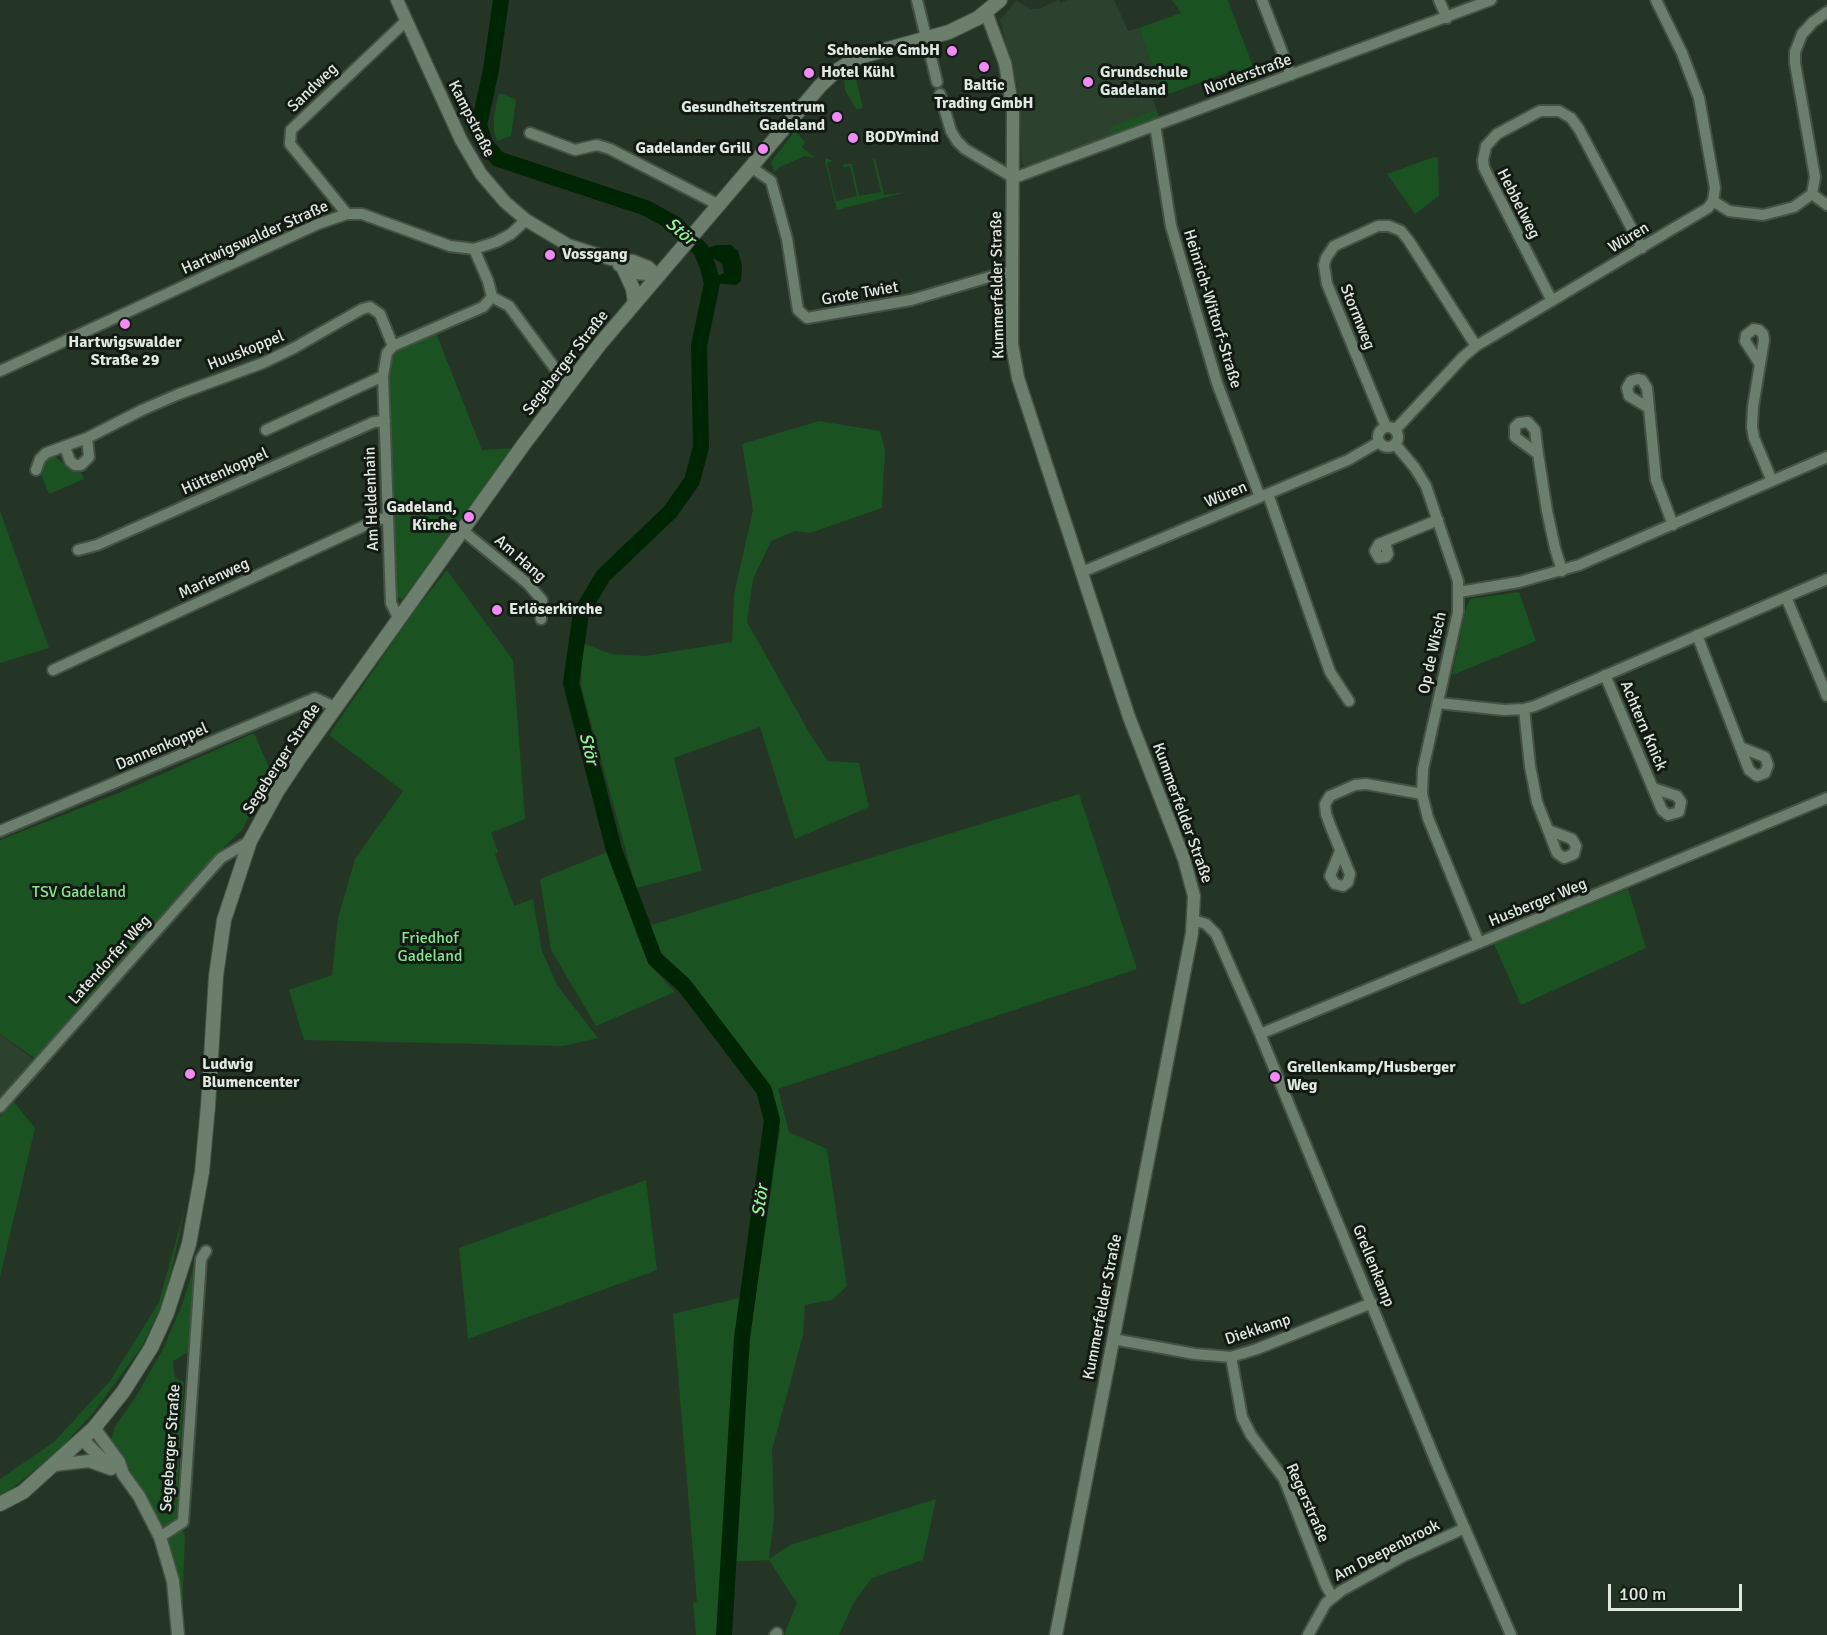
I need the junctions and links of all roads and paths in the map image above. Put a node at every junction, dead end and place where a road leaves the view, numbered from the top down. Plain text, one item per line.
1 (397, 0) edge
2 (917, 0) edge
3 (1000, 0) edge
4 (1262, 0) edge
5 (1439, 0) edge
6 (1491, 0) edge
7 (1656, 0) edge
8 (986, 12) junction
9 (1827, 12) edge
10 (1447, 18) junction
11 (405, 21) junction
12 (925, 39) junction
13 (1291, 75) junction
14 (937, 82) dead end
15 (940, 94) dead end
16 (1155, 125) junction
17 (530, 133) dead end
18 (751, 166) junction
19 (1014, 178) junction
20 (1812, 194) junction
21 (1713, 201) junction
22 (719, 205) junction
23 (1827, 205) edge
24 (347, 214) junction
25 (526, 220) junction
26 (1642, 248) junction
27 (474, 249) junction
28 (611, 259) junction
29 (624, 269) junction
30 (1012, 273) junction
31 (658, 276) junction
32 (492, 297) junction
33 (1552, 300) junction
34 (635, 303) junction
35 (393, 346) junction
36 (1476, 346) junction
37 (1760, 364) dead end
38 (0, 371) edge
39 (383, 376) junction
40 (568, 386) junction
41 (1649, 408) dead end
42 (385, 421) junction
43 (1390, 428) junction
44 (266, 430) dead end
45 (87, 438) junction
46 (1379, 442) junction
47 (1395, 444) junction
48 (65, 447) junction
49 (1538, 454) dead end
50 (1827, 457) edge
51 (36, 470) dead end
52 (1772, 481) junction
53 (1264, 495) junction
54 (388, 518) junction
55 (1438, 520) junction
56 (1673, 525) junction
57 (462, 530) junction
58 (1385, 542) dead end
59 (78, 550) dead end
60 (1562, 571) junction
61 (1082, 572) junction
62 (1827, 579) edge
63 (1459, 592) junction
64 (1786, 597) junction
65 (399, 619) junction
66 (541, 619) dead end
67 (1697, 635) junction
68 (53, 670) dead end
69 (1605, 675) junction
70 (1827, 696) edge
71 (1348, 701) dead end
72 (1438, 703) junction
73 (336, 707) junction
74 (1524, 709) junction
75 (1740, 747) dead end
76 (1653, 788) dead end
77 (1422, 794) junction
78 (1827, 798) edge
79 (1548, 830) dead end
80 (0, 831) edge
81 (250, 841) junction
82 (1340, 851) dead end
83 (1193, 920) junction
84 (1479, 943) junction
85 (1260, 1034) junction
86 (0, 1107) edge
87 (206, 1251) dead end
88 (1372, 1303) junction
89 (1113, 1339) junction
90 (1231, 1357) junction
91 (94, 1428) junction
92 (82, 1439) junction
93 (54, 1465) junction
94 (117, 1471) junction
95 (0, 1504) edge
96 (1465, 1528) junction
97 (160, 1537) junction
98 (1332, 1596) junction
99 (178, 1635) edge
100 (1056, 1635) edge
101 (1308, 1635) edge
102 (1510, 1635) edge

1 - 11 street, Kampstraße
2 - 12 street
3 - 8 main road, Segeberger Straße
4 - 13 street
5 - 10 street
6 - 10 street, Norderstraße
7 - 21 street
8 - 12 main road, Segeberger Straße
8 - 19 street, Kummerfelder Straße
9 - 20 street
10 - 13 street, Norderstraße
11 - 24 street, Sandweg
11 - 25 street, Kampstraße
12 - 14 street
12 - 18 main road, Segeberger Straße
13 - 16 street, Norderstraße
15 - 19 street
16 - 19 street, Norderstraße
16 - 53 street, Heinrich-Wittorf-Straße
17 - 22 street
18 - 22 main road, Segeberger Straße
18 - 30 street, Grote Twiet
19 - 30 street, Kummerfelder Straße
20 - 21 street
20 - 23 street
21 - 26 street, Würen
22 - 31 main road, Segeberger Straße
24 - 27 street, Hartwigswalder Straße
24 - 38 street, Hartwigswalder Straße
25 - 27 street, Hartwigswalder Straße
25 - 28 street, Kampstraße
26 - 33 street, Würen
26 - 33 street, Hebbelweg
27 - 32 street
28 - 29 street, Kampstraße
28 - 31 street, Kampstraße
29 - 31 street, Kampstraße
29 - 34 main road
30 - 61 street, Kummerfelder Straße
31 - 34 main road, Segeberger Straße
32 - 35 street
32 - 40 street
33 - 36 street, Würen
34 - 40 main road, Segeberger Straße
35 - 39 street, Am Heldenhain
35 - 45 street, Huuskoppel
36 - 43 street, Würen
36 - 43 street, Stormweg
37 - 52 street
39 - 42 street, Am Heldenhain
39 - 44 street
40 - 57 main road, Segeberger Straße
41 - 56 street
42 - 54 street, Am Heldenhain
42 - 59 street, Hüttenkoppel
43 - 46 street
43 - 47 street
45 - 48 street, Huuskoppel
45 - 48 street
46 - 47 street
46 - 53 street, Würen
47 - 55 street, Op de Wisch
48 - 51 street, Huuskoppel
49 - 60 street
50 - 52 street
52 - 56 street
53 - 61 street, Würen
53 - 71 street, Heinrich-Wittorf-Straße
54 - 65 street, Am Heldenhain
54 - 68 street, Marienweg
55 - 58 street
55 - 63 street, Op de Wisch
56 - 60 street
57 - 65 main road, Segeberger Straße
57 - 66 street, Am Hang
60 - 63 street
61 - 83 street, Kummerfelder Straße
62 - 64 street, Achtern Knick
63 - 72 street, Op de Wisch
64 - 67 street, Achtern Knick
64 - 70 street
65 - 73 main road, Segeberger Straße
67 - 69 street, Achtern Knick
67 - 75 street
69 - 74 street, Achtern Knick
69 - 76 street, Achtern Knick
72 - 74 street, Achtern Knick
72 - 77 street, Op de Wisch
73 - 80 street, Dannenkoppel
73 - 81 main road, Segeberger Straße
74 - 79 street
77 - 82 street
77 - 84 street, Op de Wisch
78 - 84 street, Husberger Weg
81 - 86 street, Latendorfer Weg
81 - 91 main road, Segeberger Straße
83 - 85 street, Grellenkamp
83 - 89 street, Kummerfelder Straße
84 - 85 street, Husberger Weg
85 - 88 street, Grellenkamp
87 - 97 street, Segeberger Straße
88 - 90 street, Diekkamp
88 - 96 street, Grellenkamp
89 - 90 street, Diekkamp
89 - 100 street, Kummerfelder Straße
90 - 98 street, Regerstraße
91 - 92 main road, Segeberger Straße
91 - 94 street
92 - 93 main road, Segeberger Straße
92 - 94 street
93 - 94 street
93 - 95 main road, Segeberger Straße
94 - 97 street
96 - 98 street, Am Deepenbrook
96 - 102 street, Grellenkamp
97 - 99 street
98 - 101 street, Am Deepenbrook

